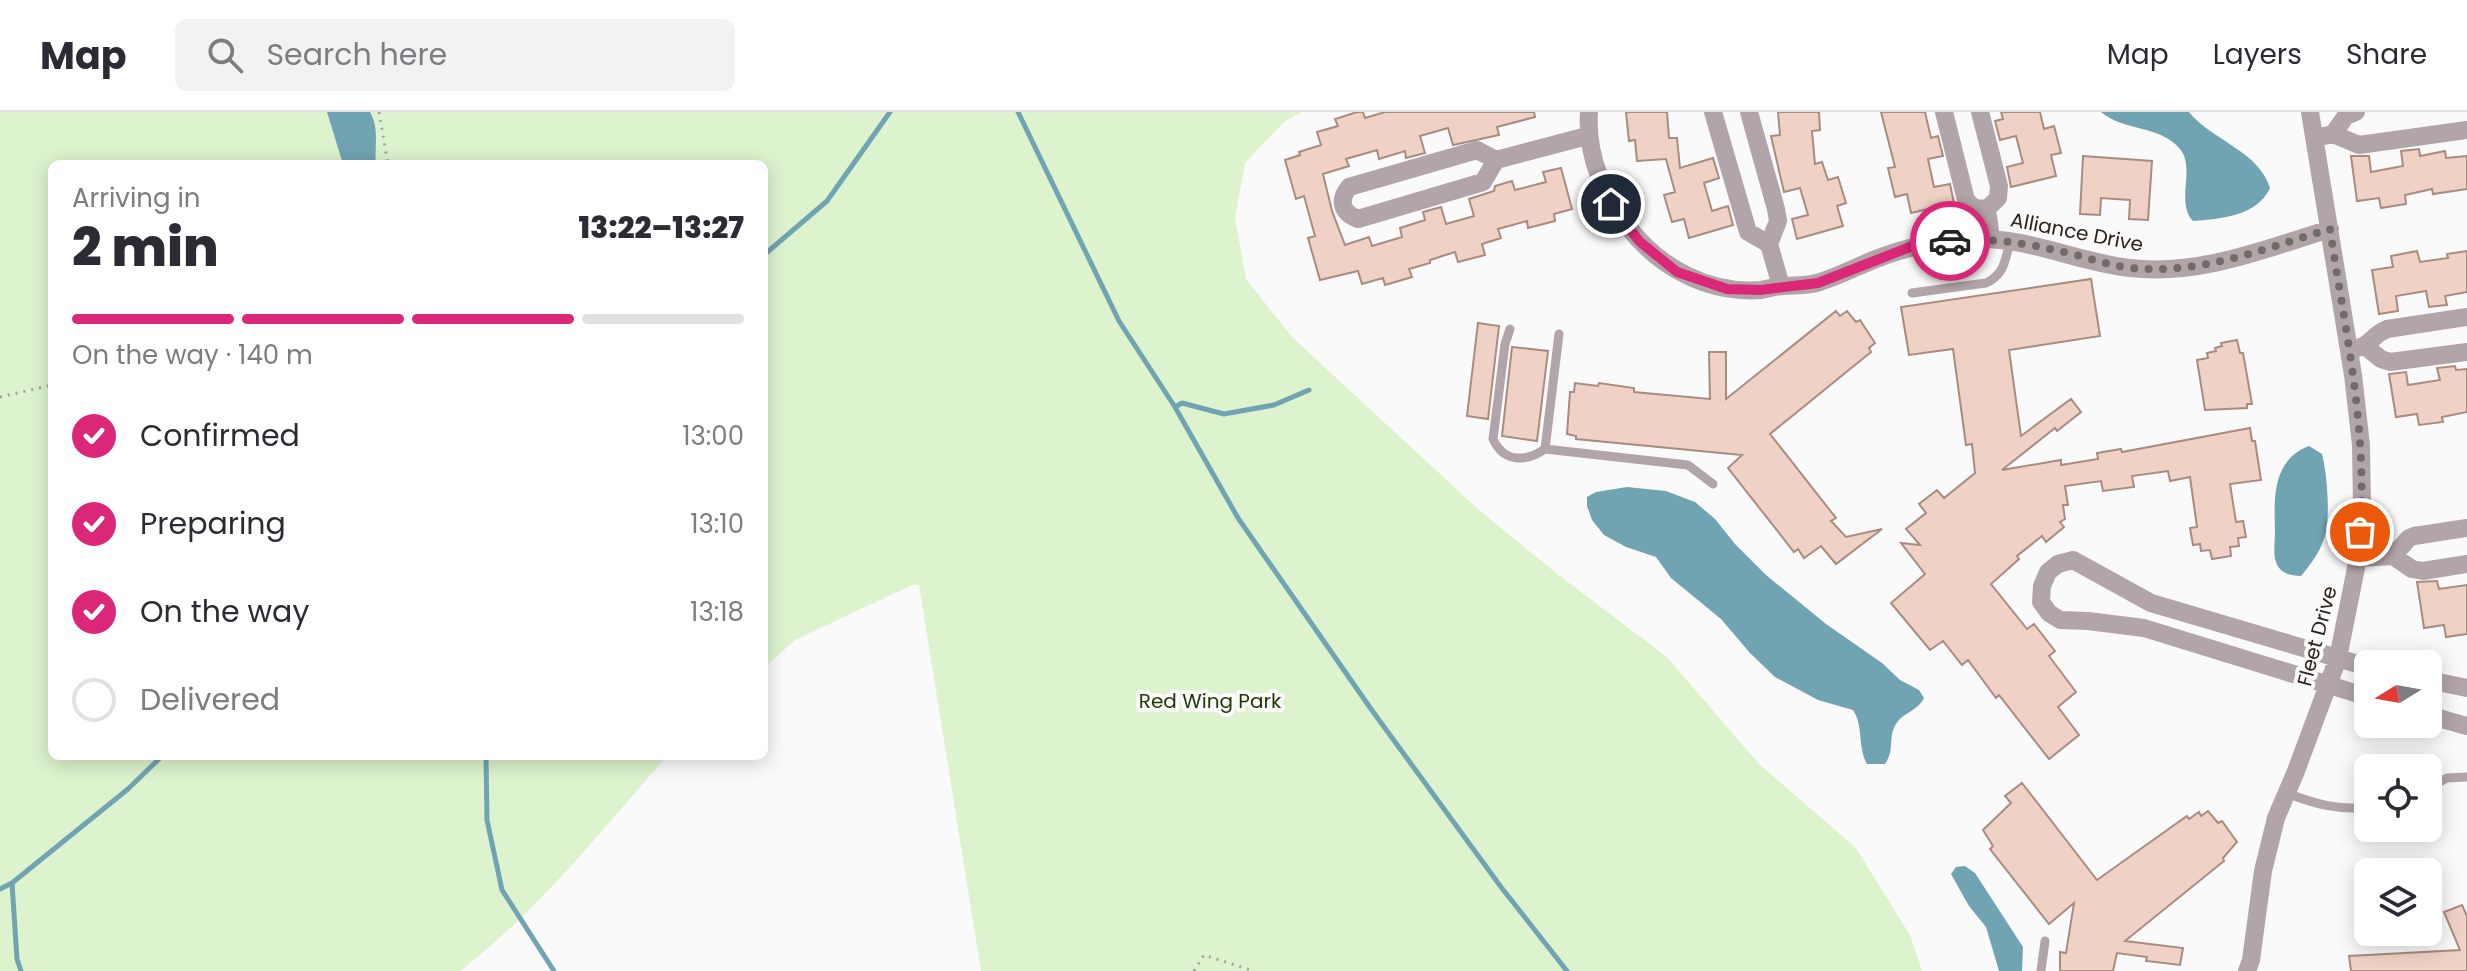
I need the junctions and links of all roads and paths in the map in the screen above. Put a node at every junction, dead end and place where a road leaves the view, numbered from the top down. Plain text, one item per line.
1 (379, 112) edge
2 (1589, 112) edge
3 (1713, 112) edge
4 (1749, 112) edge
5 (1944, 112) edge
6 (1980, 112) edge
7 (2310, 112) edge
8 (2356, 112) edge
9 (2467, 130) edge
10 (1587, 136) junction
11 (2324, 136) junction
12 (387, 160) edge
13 (1496, 160) junction
14 (1987, 209) junction
15 (2330, 229) junction
16 (1991, 238) junction
17 (2010, 241) junction
18 (1769, 244) junction
19 (1781, 286) junction
20 (1912, 293) dead end
21 (2467, 317) edge
22 (1510, 329) dead end
23 (1559, 334) dead end
24 (2358, 349) junction
25 (2467, 352) edge
26 (48, 386) edge
27 (0, 397) edge
28 (1545, 449) junction
29 (1713, 484) dead end
30 (2467, 528) edge
31 (2393, 556) junction
32 (2358, 558) junction
33 (2467, 564) edge
34 (2338, 658) junction
35 (2354, 663) edge
36 (2442, 683) edge
37 (2328, 686) junction
38 (2467, 688) edge
39 (2354, 693) edge
40 (2442, 719) edge
41 (2467, 726) edge
42 (2467, 777) edge
43 (2442, 781) edge
44 (2287, 793) junction
45 (2354, 809) edge
46 (2045, 941) dead end
47 (1194, 971) edge
48 (1254, 971) edge
49 (2041, 971) edge
50 (2247, 971) edge

1 - 12 path
2 - 10 street, Alliance Drive
3 - 18 street
4 - 18 street
5 - 14 street
6 - 14 street
7 - 11 street, Fleet Drive
8 - 11 street
9 - 11 street
10 - 13 street
10 - 19 street, Alliance Drive
11 - 15 street, Fleet Drive
13 - 13 street
14 - 16 street
15 - 17 street, Alliance Drive
15 - 24 street, Fleet Drive
16 - 17 street, Alliance Drive
16 - 19 street, Alliance Drive
17 - 20 lane
18 - 19 street
21 - 24 street
22 - 28 lane
23 - 28 lane
24 - 25 street
24 - 32 street, Fleet Drive
26 - 27 path
28 - 29 lane
30 - 31 street
31 - 32 street
31 - 33 street
32 - 34 street, Fleet Drive
34 - 35 street
34 - 37 street, Fleet Drive
34 - 37 street
36 - 38 street
37 - 39 street
37 - 44 street, Fleet Drive
40 - 41 street
42 - 43 lane
44 - 45 lane
44 - 50 street, Fleet Drive
46 - 49 lane
47 - 48 path

